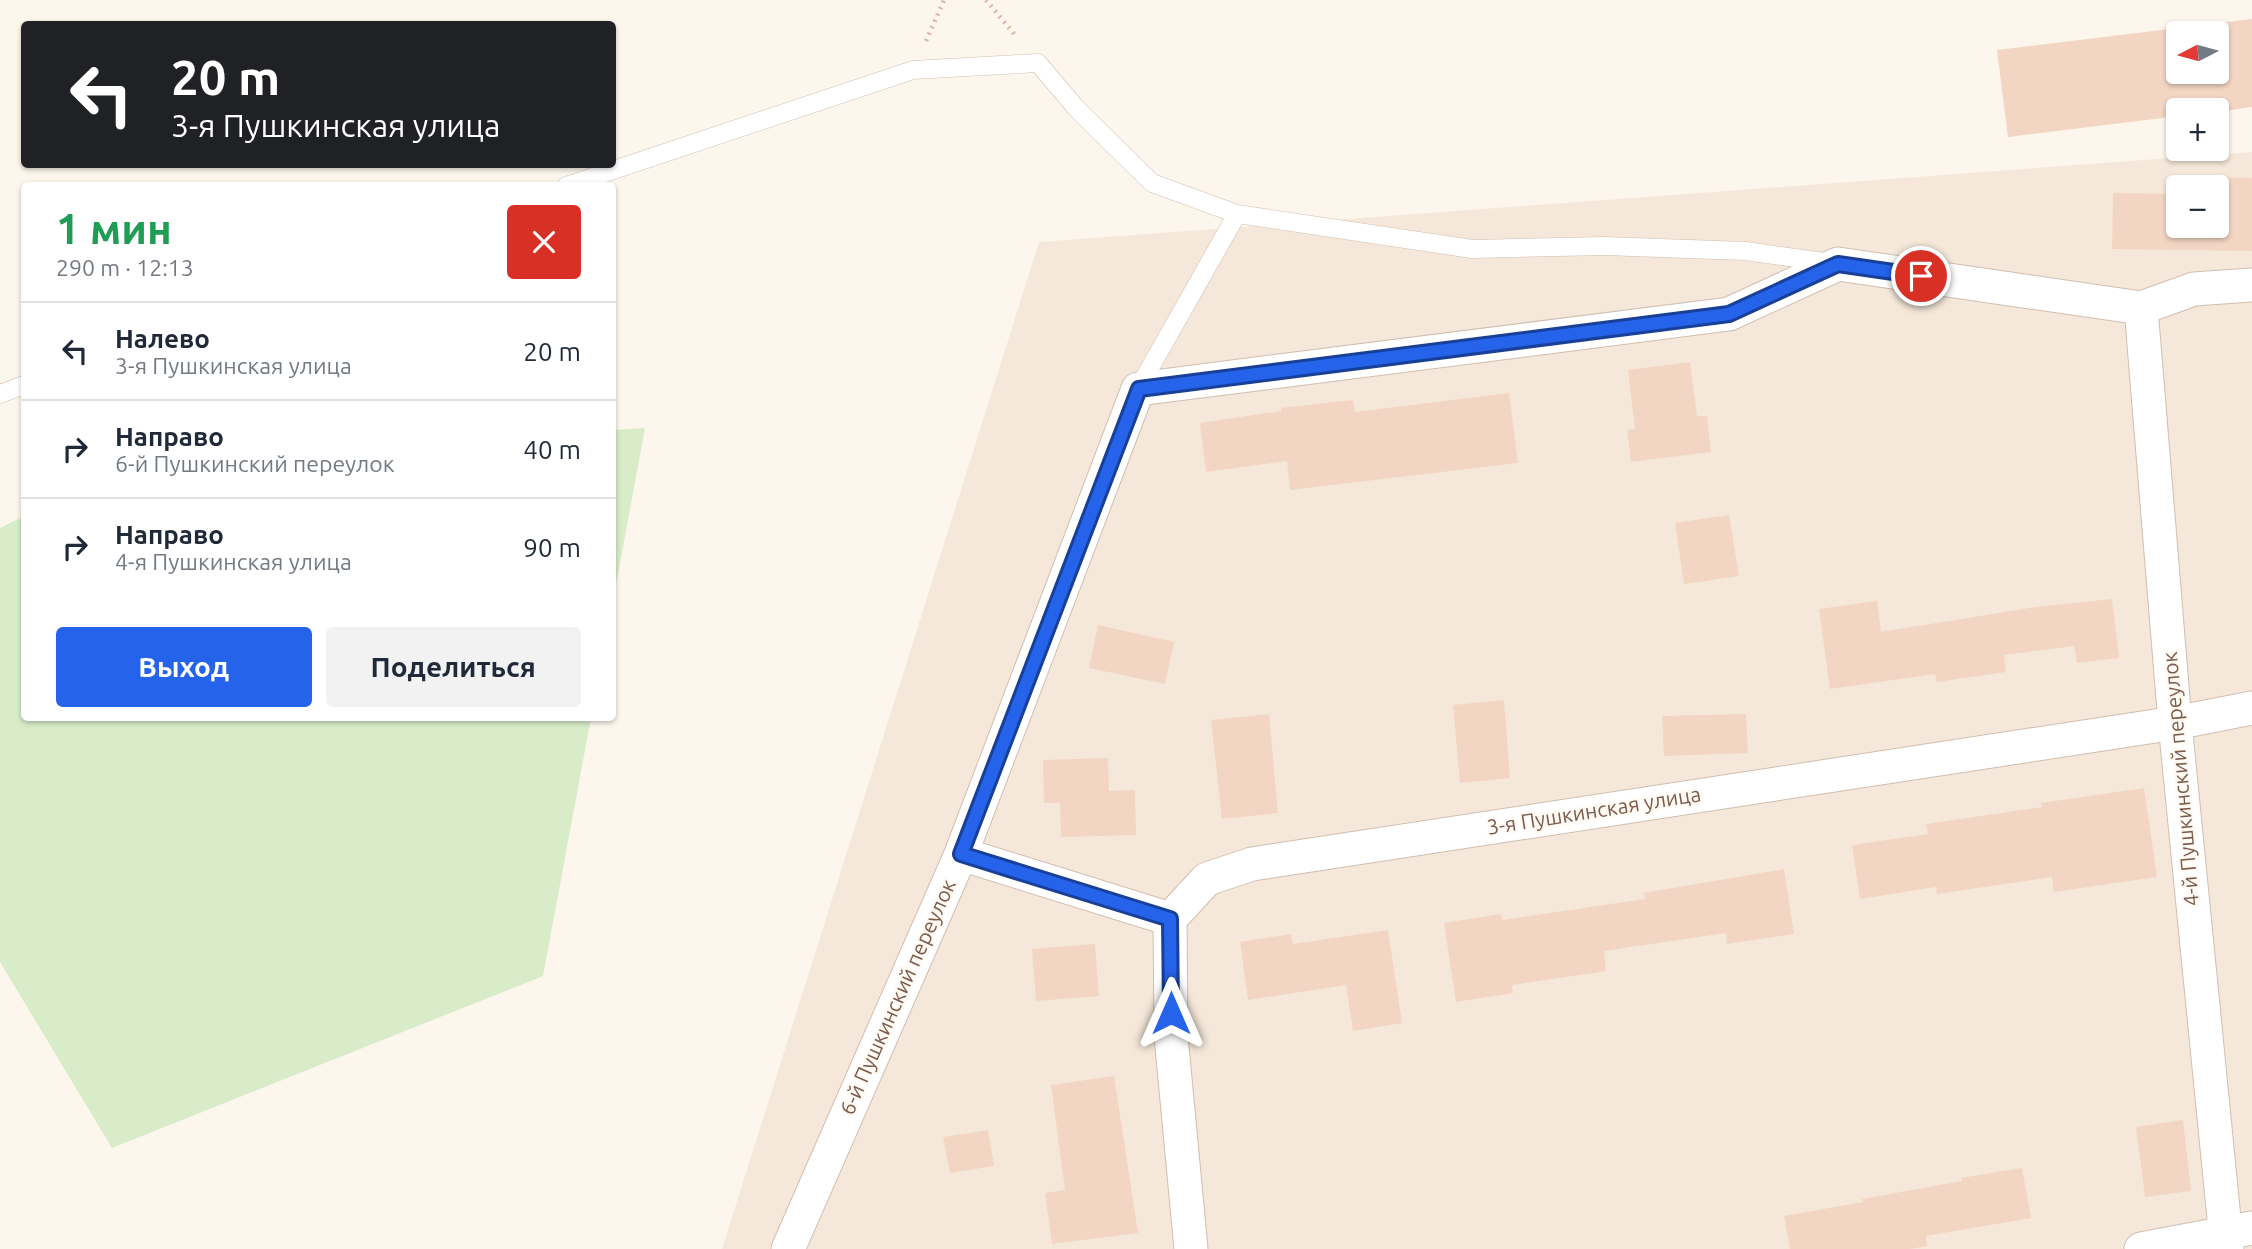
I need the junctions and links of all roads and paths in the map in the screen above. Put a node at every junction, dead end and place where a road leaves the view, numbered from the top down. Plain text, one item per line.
1 (944, 0) edge
2 (986, 0) edge
3 (1038, 63) junction
4 (913, 71) junction
5 (578, 182) edge
6 (1237, 214) junction
7 (1838, 264) junction
8 (2252, 285) edge
9 (2141, 308) junction
10 (21, 386) edge
11 (1139, 389) junction
12 (0, 394) edge
13 (2252, 708) edge
14 (2175, 723) junction
15 (961, 854) junction
16 (1170, 919) junction
17 (2235, 1236) edge
18 (788, 1249) edge
19 (1191, 1249) edge
20 (2141, 1249) edge

1 - 4 path
2 - 3 path
3 - 4 lane
3 - 6 lane
4 - 5 lane
6 - 7 lane
6 - 11 lane
7 - 9 street
7 - 11 street
8 - 9 street
9 - 14 street, 4-й Пушкинский переулок
10 - 12 lane
11 - 15 street, 6-й Пушкинский переулок
13 - 14 street, 3-я Пушкинская улица
14 - 16 street, 3-я Пушкинская улица
14 - 17 street, 4-й Пушкинский переулок
15 - 16 street
15 - 18 street, 6-й Пушкинский переулок
16 - 19 street
17 - 20 street

